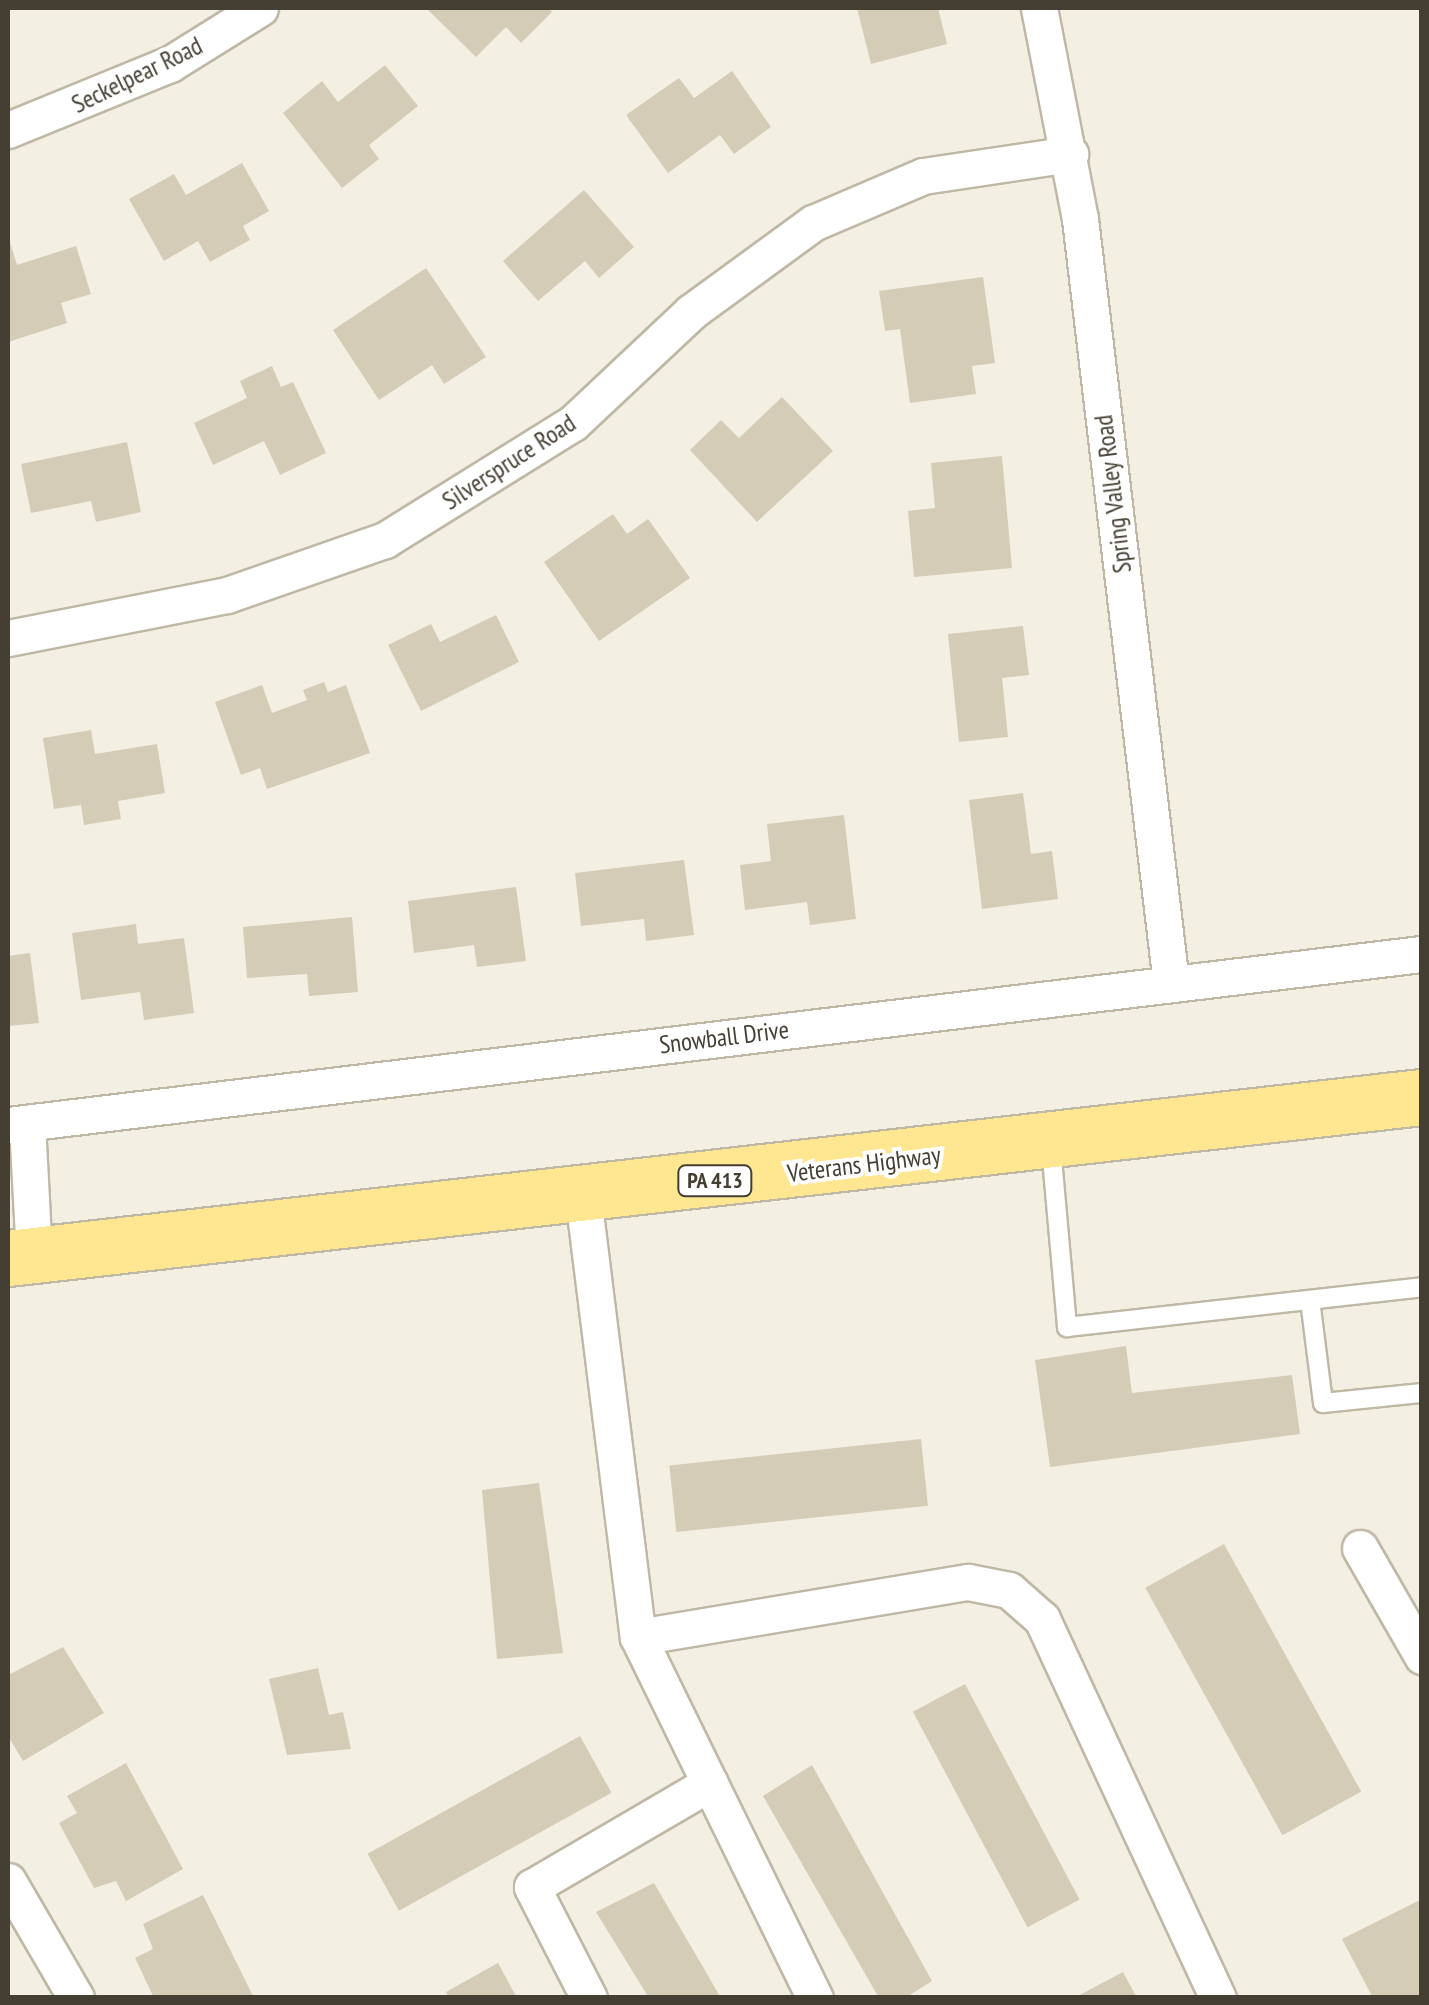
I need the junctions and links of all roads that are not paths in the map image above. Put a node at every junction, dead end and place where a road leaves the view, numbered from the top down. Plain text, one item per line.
1 (260, 8) edge
2 (1039, 8) edge
3 (8, 130) edge
4 (1070, 154) junction
5 (8, 638) edge
6 (1422, 954) edge
7 (1171, 983) junction
8 (1422, 1097) edge
9 (17, 1124) edge
10 (1050, 1142) junction
11 (583, 1197) junction
12 (21, 1257) edge
13 (1422, 1287) edge
14 (1310, 1300) junction
15 (1422, 1393) edge
16 (1360, 1548) dead end
17 (638, 1638) junction
18 (1422, 1656) edge
19 (710, 1784) junction
20 (8, 1880) edge
21 (76, 1998) edge
22 (590, 1998) edge
23 (815, 1998) edge
24 (1218, 1998) edge

1 - 3 street, Seckelpear Road
2 - 4 street, Spring Valley Road
4 - 5 street, Silverspruce Road
4 - 7 street, Spring Valley Road
6 - 7 street, Snowball Drive
7 - 9 street, Snowball Drive
8 - 10 main road, Veterans Highway / PA 413
9 - 12 street, Snowball Drive
10 - 11 main road, Veterans Highway / PA 413
10 - 14 lane
11 - 12 main road, Veterans Highway / PA 413
11 - 17 street
13 - 14 lane
14 - 15 lane
16 - 18 street
17 - 19 street
17 - 24 street
19 - 22 street
19 - 23 street
20 - 21 street

